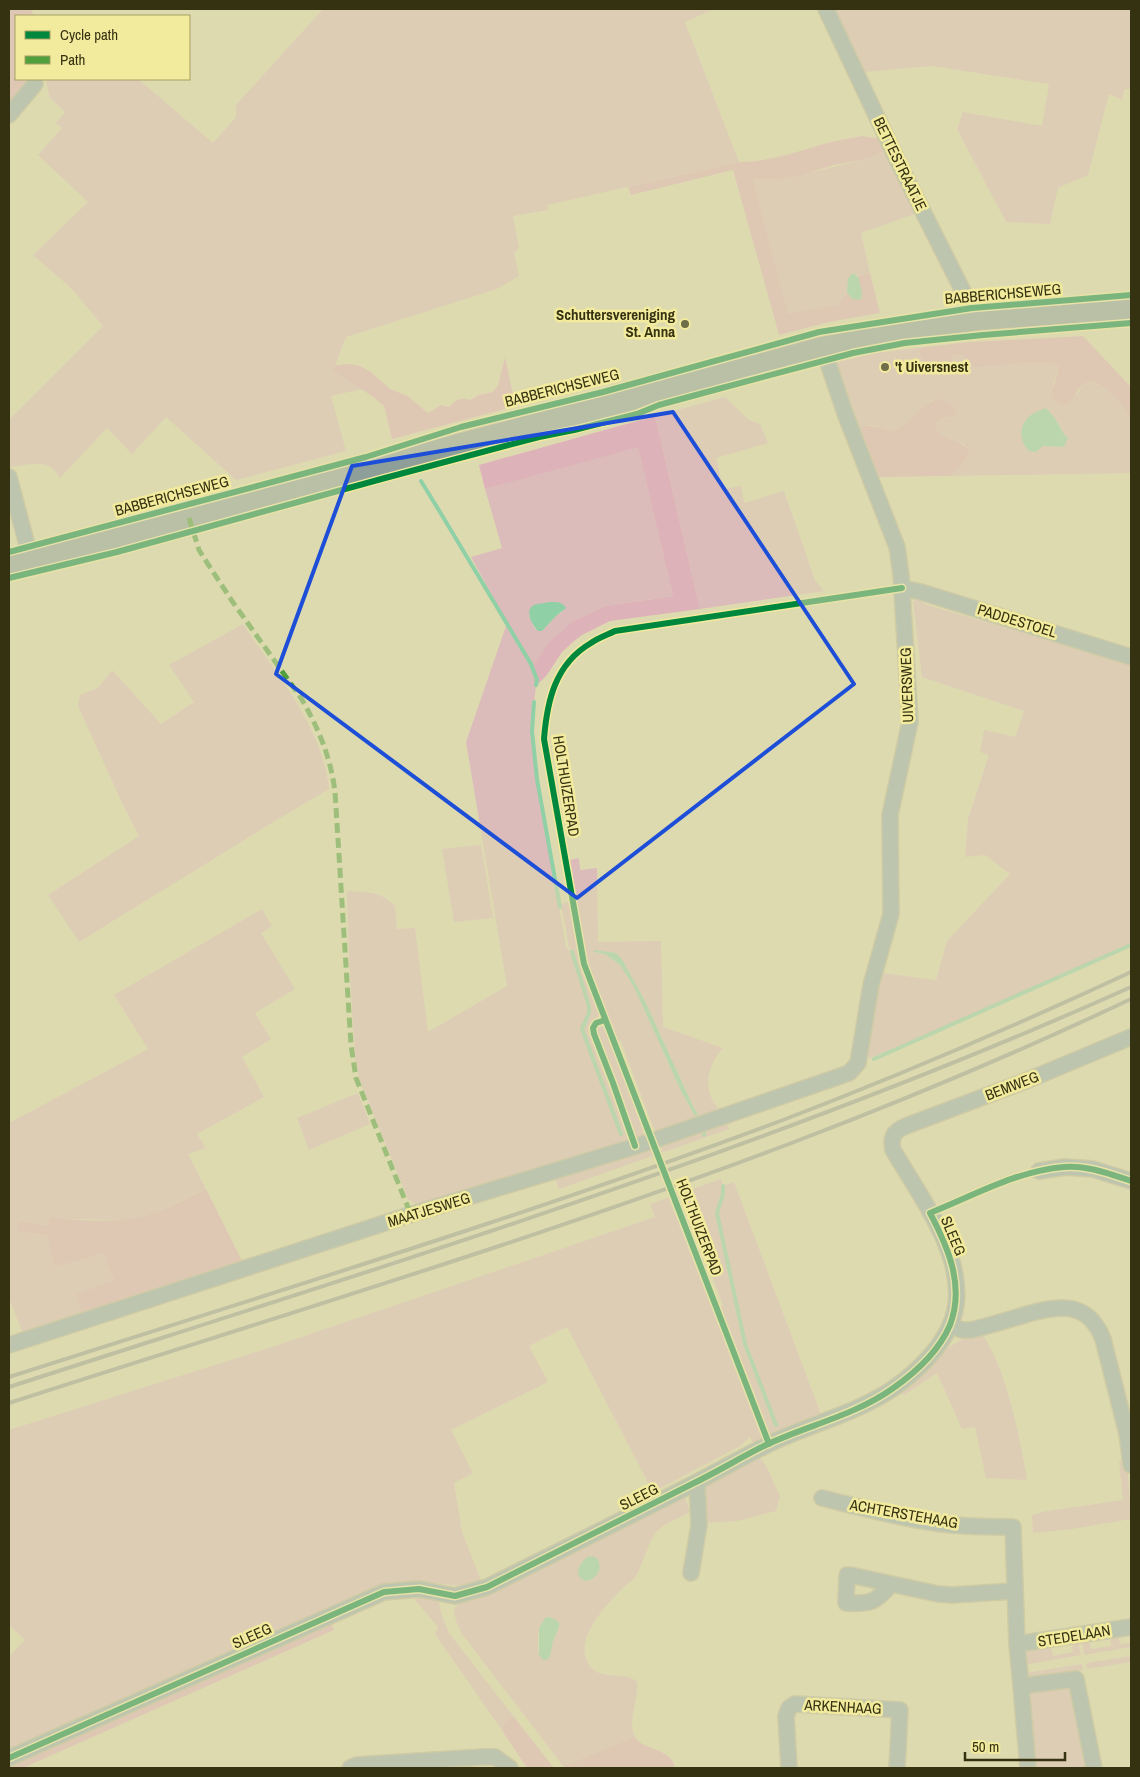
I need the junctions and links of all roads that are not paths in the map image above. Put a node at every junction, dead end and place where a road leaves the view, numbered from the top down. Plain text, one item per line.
1 (826, 9) edge
2 (35, 84) dead end
3 (9, 116) edge
4 (1131, 308) edge
5 (977, 318) junction
6 (822, 348) junction
7 (9, 477) edge
8 (31, 560) junction
9 (9, 565) edge
10 (902, 588) junction
11 (1131, 657) edge
12 (1131, 1037) edge
13 (849, 1073) joint
14 (893, 1135) joint
15 (1039, 1171) dead end
16 (1131, 1181) edge
17 (950, 1325) junction
18 (9, 1345) edge
19 (1131, 1465) edge
20 (697, 1482) junction
21 (822, 1498) dead end
22 (691, 1573) dead end
23 (890, 1584) dead end
24 (1015, 1591) junction
25 (1131, 1627) edge
26 (1017, 1644) junction
27 (1021, 1686) junction
28 (9, 1758) edge
29 (350, 1768) edge
30 (510, 1768) edge
31 (789, 1768) edge
32 (897, 1768) edge
33 (1028, 1768) edge
34 (1094, 1768) edge

1 - 5 street, BETTESTRAATJE
2 - 3 street
4 - 5 main road, BABBERICHSEWEG
5 - 6 main road, BABBERICHSEWEG
6 - 8 main road, BABBERICHSEWEG
6 - 10 street, UIVERSWEG
7 - 8 street
8 - 9 main road, BABBERICHSEWEG
10 - 11 street, PADDESTOEL
10 - 13 street, UIVERSWEG
12 - 14 street, BEMWEG
13 - 18 street, MAATJESWEG
14 - 17 street, SLEEG
15 - 16 street
17 - 19 street
17 - 20 street, SLEEG
20 - 22 street
20 - 28 street, SLEEG
21 - 24 street, ACHTERSTEHAAG
23 - 24 street
24 - 26 street, ACHTERSTEHAAG
25 - 26 street, STEDELAAN
26 - 27 street, ACHTERSTEHAAG
27 - 33 street
27 - 34 street
29 - 30 street
31 - 32 street, ARKENHAAG

